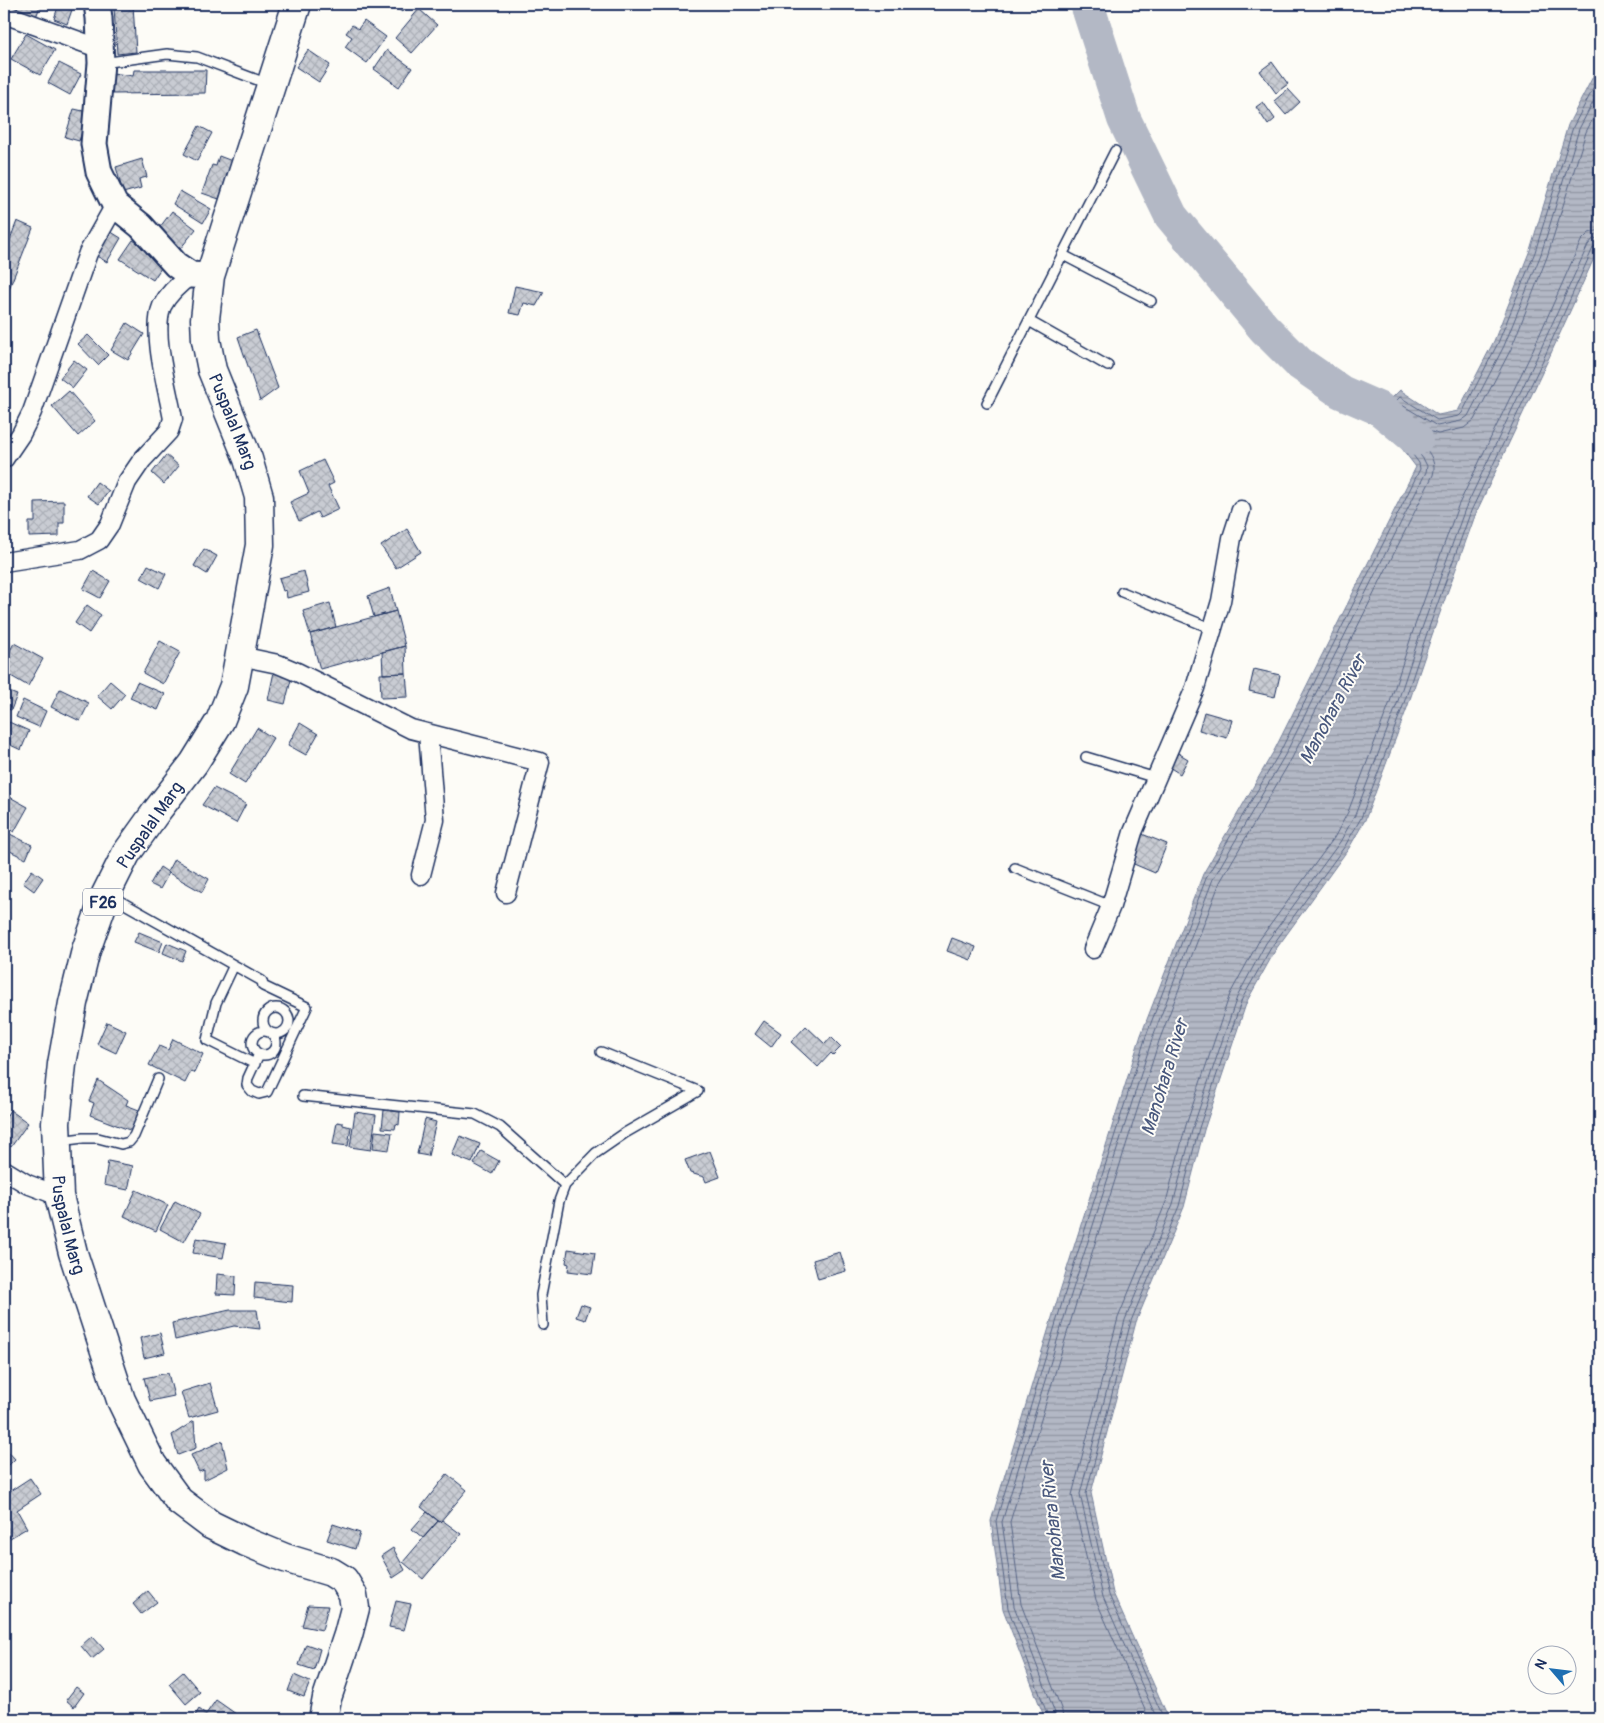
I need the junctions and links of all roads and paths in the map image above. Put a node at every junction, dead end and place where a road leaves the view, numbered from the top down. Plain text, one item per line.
1 (97, 4) edge
2 (297, 4) edge
3 (4, 14) edge
4 (101, 56) junction
5 (271, 85) junction
6 (1115, 151) dead end
7 (115, 204) junction
8 (1063, 255) junction
9 (201, 275) junction
10 (1150, 301) dead end
11 (1029, 321) junction
12 (1108, 366) dead end
13 (988, 403) dead end
14 (4, 459) edge
15 (1241, 510) dead end
16 (4, 562) edge
17 (1122, 592) dead end
18 (1213, 629) junction
19 (240, 656) junction
20 (428, 734) junction
21 (1086, 757) dead end
22 (1156, 778) junction
23 (1015, 868) dead end
24 (421, 875) dead end
25 (506, 893) dead end
26 (106, 894) junction
27 (1111, 906) junction
28 (1093, 949) dead end
29 (234, 965) junction
30 (601, 1052) dead end
31 (259, 1054) junction
32 (255, 1064) junction
33 (158, 1078) dead end
34 (303, 1096) dead end
35 (56, 1142) junction
36 (4, 1170) edge
37 (565, 1185) junction
38 (59, 1196) junction
39 (543, 1325) dead end
40 (323, 1719) edge

1 - 4 street
2 - 5 main road, Puspalal Marg / F26
3 - 4 street
4 - 5 lane
4 - 7 street
5 - 9 main road, Puspalal Marg / F26
6 - 8 lane
7 - 9 street
7 - 14 street
8 - 10 lane
8 - 11 lane
9 - 16 street
9 - 19 main road, Puspalal Marg / F26
11 - 12 lane
11 - 13 lane
15 - 18 street
17 - 18 lane
18 - 22 street
19 - 20 street
19 - 26 main road, Puspalal Marg / F26
20 - 24 street
20 - 25 street
21 - 22 lane
22 - 27 street
23 - 27 lane
26 - 29 lane
26 - 35 main road, Puspalal Marg / F26
27 - 28 street
29 - 32 lane
29 - 32 lane
30 - 37 lane
31 - 31 lane
31 - 32 lane
33 - 35 lane
34 - 37 lane
35 - 38 main road, Puspalal Marg / F26
36 - 38 street
37 - 39 lane
38 - 40 main road, Puspalal Marg / F26

